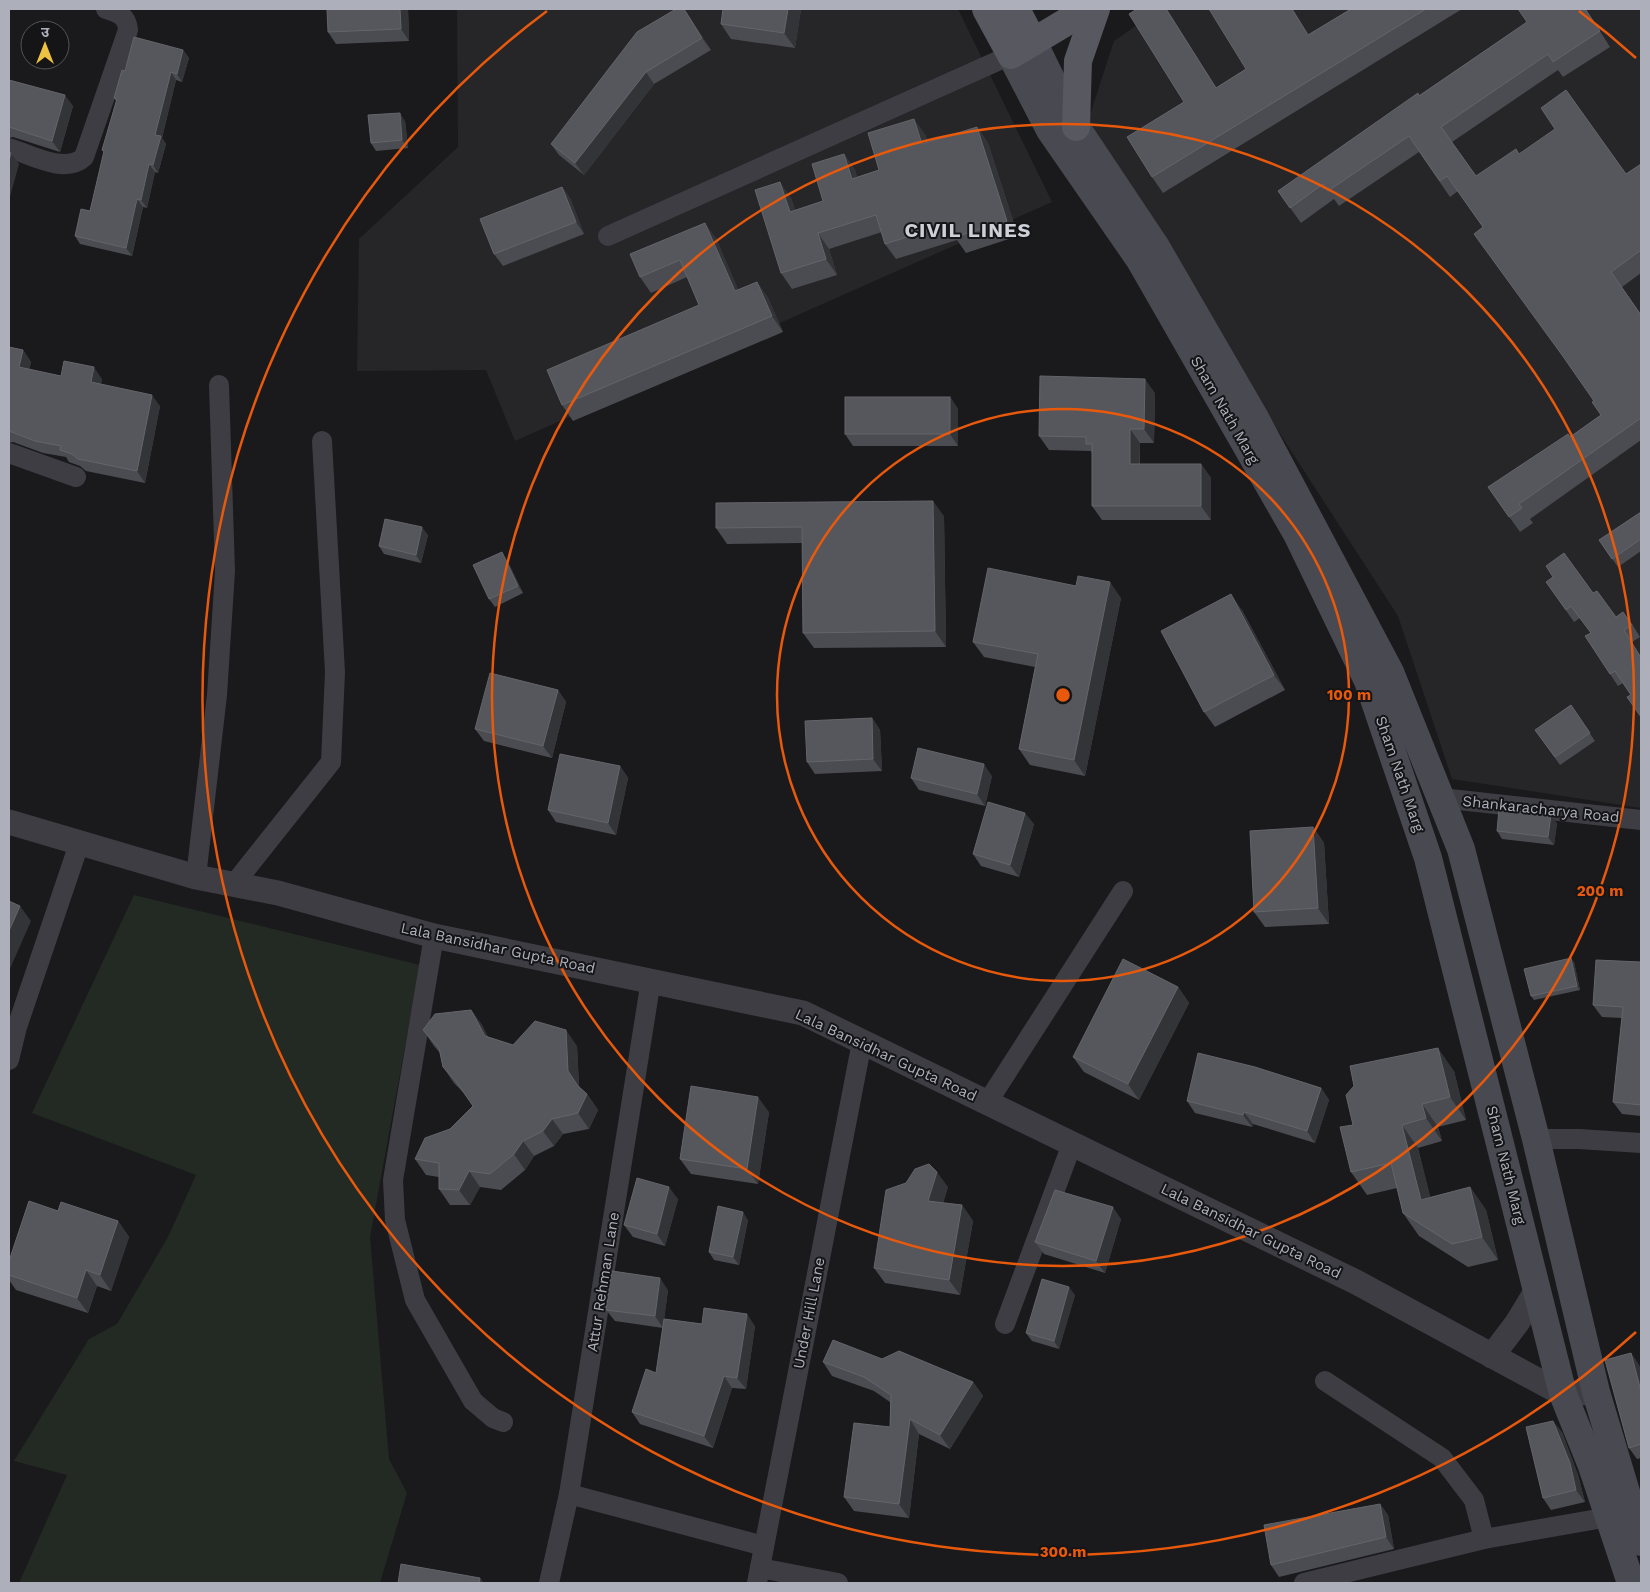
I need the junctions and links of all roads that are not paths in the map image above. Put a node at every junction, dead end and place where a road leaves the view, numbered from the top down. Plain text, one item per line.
1 (106, 9) edge
2 (1016, 9) edge
3 (1088, 9) edge
4 (1096, 9) edge
5 (994, 12) edge
6 (1022, 48) junction
7 (1076, 127) junction
8 (9, 148) edge
9 (608, 236) dead end
10 (219, 386) dead end
11 (322, 441) dead end
12 (9, 454) edge
13 (76, 477) dead end
14 (1441, 798) junction
15 (1641, 820) edge
16 (9, 822) edge
17 (79, 844) junction
18 (196, 877) junction
19 (234, 884) junction
20 (1123, 891) dead end
21 (434, 936) junction
22 (651, 980) junction
23 (862, 1042) junction
24 (9, 1060) edge
25 (987, 1103) junction
26 (1536, 1139) junction
27 (1641, 1143) edge
28 (1072, 1144) junction
29 (1537, 1290) junction
30 (1005, 1324) dead end
31 (1492, 1356) junction
32 (1325, 1381) dead end
33 (1596, 1392) junction
34 (1563, 1394) junction
35 (503, 1422) dead end
36 (569, 1494) junction
37 (1609, 1517) junction
38 (1484, 1539) junction
39 (1641, 1542) edge
40 (764, 1546) junction
41 (759, 1576) edge
42 (549, 1583) edge
43 (838, 1583) edge
44 (1304, 1583) edge
45 (1631, 1583) edge

1 - 8 street
2 - 6 main road, Sham Nath Marg
3 - 6 main road
4 - 7 main road
5 - 6 main road, Sham Nath Marg
6 - 7 main road, Sham Nath Marg
6 - 9 street
6 - 29 main road, Sham Nath Marg
7 - 14 main road, Sham Nath Marg
10 - 18 street
11 - 19 street
12 - 13 street
14 - 15 street, Shankaracharya Road
14 - 26 main road, Sham Nath Marg
16 - 17 street, Lala Bansidhar Gupta Road
17 - 18 street, Lala Bansidhar Gupta Road
17 - 24 street
18 - 19 street, Lala Bansidhar Gupta Road
19 - 21 street, Lala Bansidhar Gupta Road
20 - 25 street
21 - 22 street, Lala Bansidhar Gupta Road
21 - 35 street
22 - 23 street, Lala Bansidhar Gupta Road
22 - 36 street, Attur Rehman Lane
23 - 25 street, Lala Bansidhar Gupta Road
23 - 40 street, Under Hill Lane
25 - 28 street, Lala Bansidhar Gupta Road
26 - 27 street
26 - 33 main road, Sham Nath Marg
28 - 30 street
28 - 31 street, Lala Bansidhar Gupta Road
29 - 31 street
29 - 34 main road, Sham Nath Marg
31 - 34 street, Lala Bansidhar Gupta Road
32 - 38 street
33 - 34 street
33 - 39 main road, Sham Nath Marg
34 - 37 main road, Sham Nath Marg
36 - 40 street
36 - 42 street, Attur Rehman Lane
37 - 38 street
37 - 45 main road, Sham Nath Marg
38 - 44 street
40 - 41 street, Under Hill Lane
41 - 43 street

